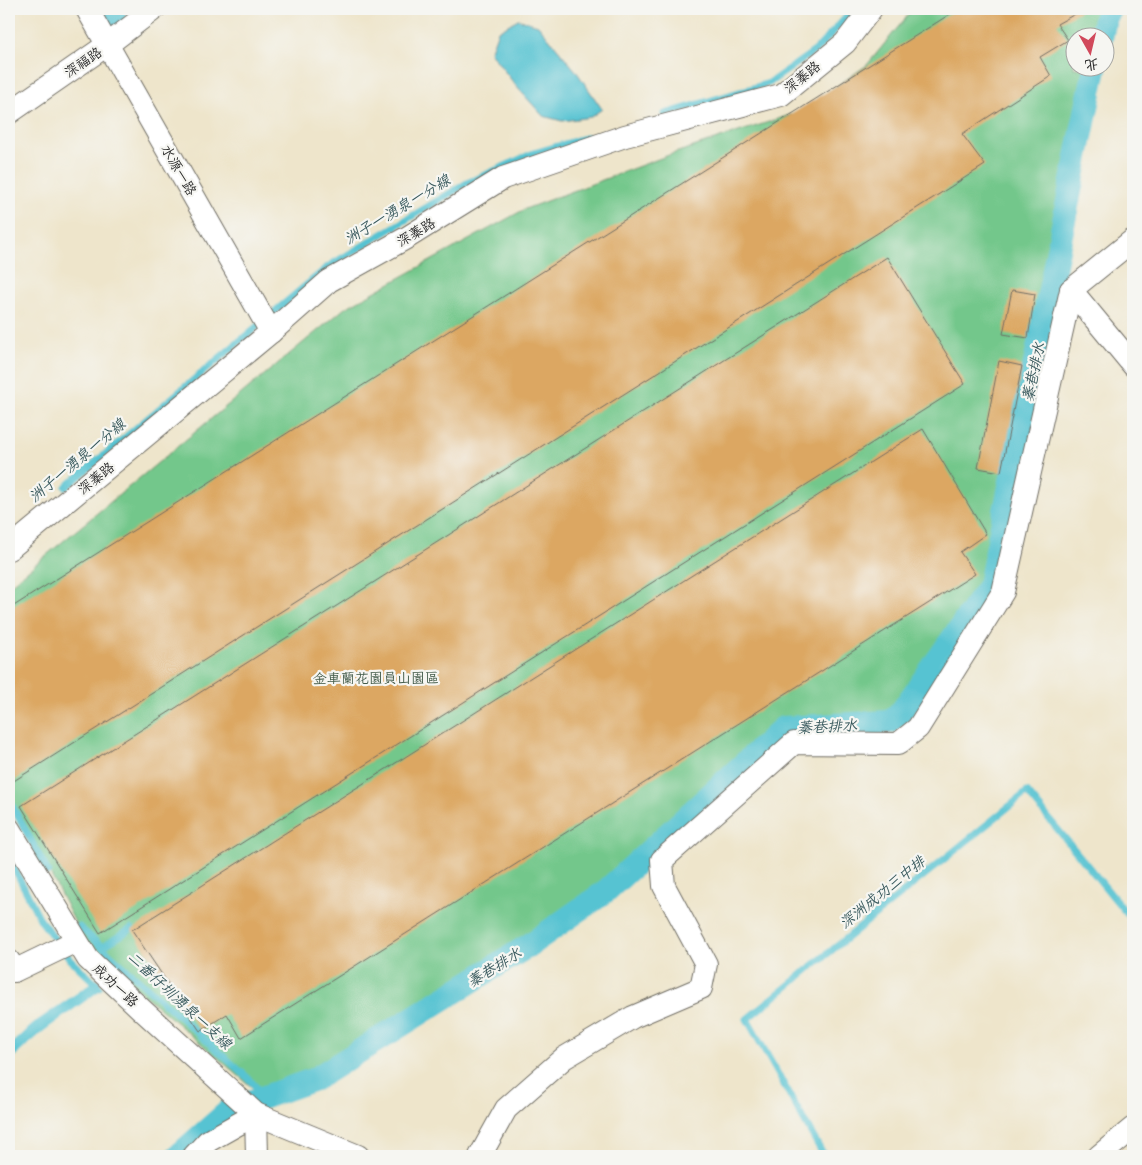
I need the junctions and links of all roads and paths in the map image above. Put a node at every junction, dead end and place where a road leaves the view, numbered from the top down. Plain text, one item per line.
1 (87, 9) edge
2 (154, 9) edge
3 (871, 9) edge
4 (107, 46) junction
5 (9, 112) edge
6 (1133, 240) edge
7 (1071, 290) junction
8 (271, 332) junction
9 (1133, 365) edge
10 (9, 549) edge
11 (9, 829) edge
12 (76, 940) junction
13 (9, 961) edge
14 (249, 1108) junction
15 (1133, 1128) edge
16 (194, 1156) edge
17 (257, 1156) edge
18 (358, 1156) edge
19 (480, 1156) edge
20 (1099, 1156) edge

1 - 4 street, 水源一路
2 - 4 street, 深福路
3 - 8 street, 深蓁路
4 - 5 street, 深福路
4 - 8 street, 水源一路
6 - 7 street
7 - 9 street
7 - 19 street
8 - 10 street, 深蓁路
11 - 12 street, 成功一路
12 - 13 street
12 - 14 street, 成功一路
14 - 16 street
14 - 17 street
14 - 18 street, 成功一路
15 - 20 street

